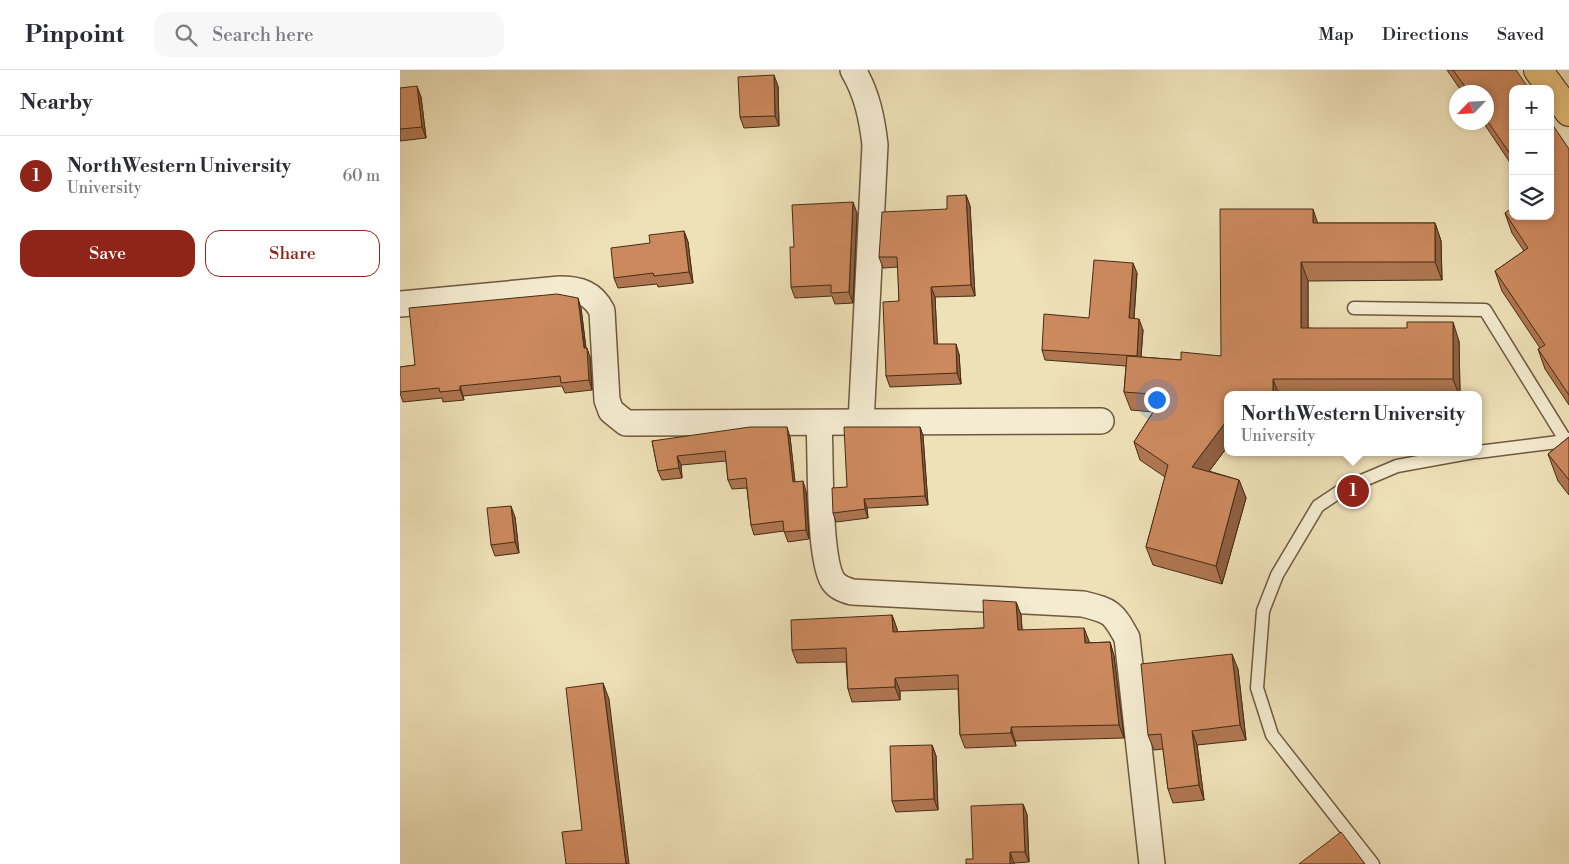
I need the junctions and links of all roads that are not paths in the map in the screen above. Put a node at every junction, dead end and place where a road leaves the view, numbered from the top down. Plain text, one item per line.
1 (853, 70) edge
2 (1538, 70) edge
3 (1569, 112) edge
4 (400, 304) edge
5 (1354, 308) dead end
6 (1101, 421) dead end
7 (819, 423) junction
8 (861, 423) junction
9 (1568, 440) edge
10 (1482, 451) edge
11 (1452, 456) edge
12 (1152, 864) edge
13 (1373, 864) edge

1 - 8 street
2 - 3 main road
4 - 7 street
5 - 9 lane
6 - 8 street
7 - 8 street
7 - 12 street
9 - 10 lane
11 - 13 lane

